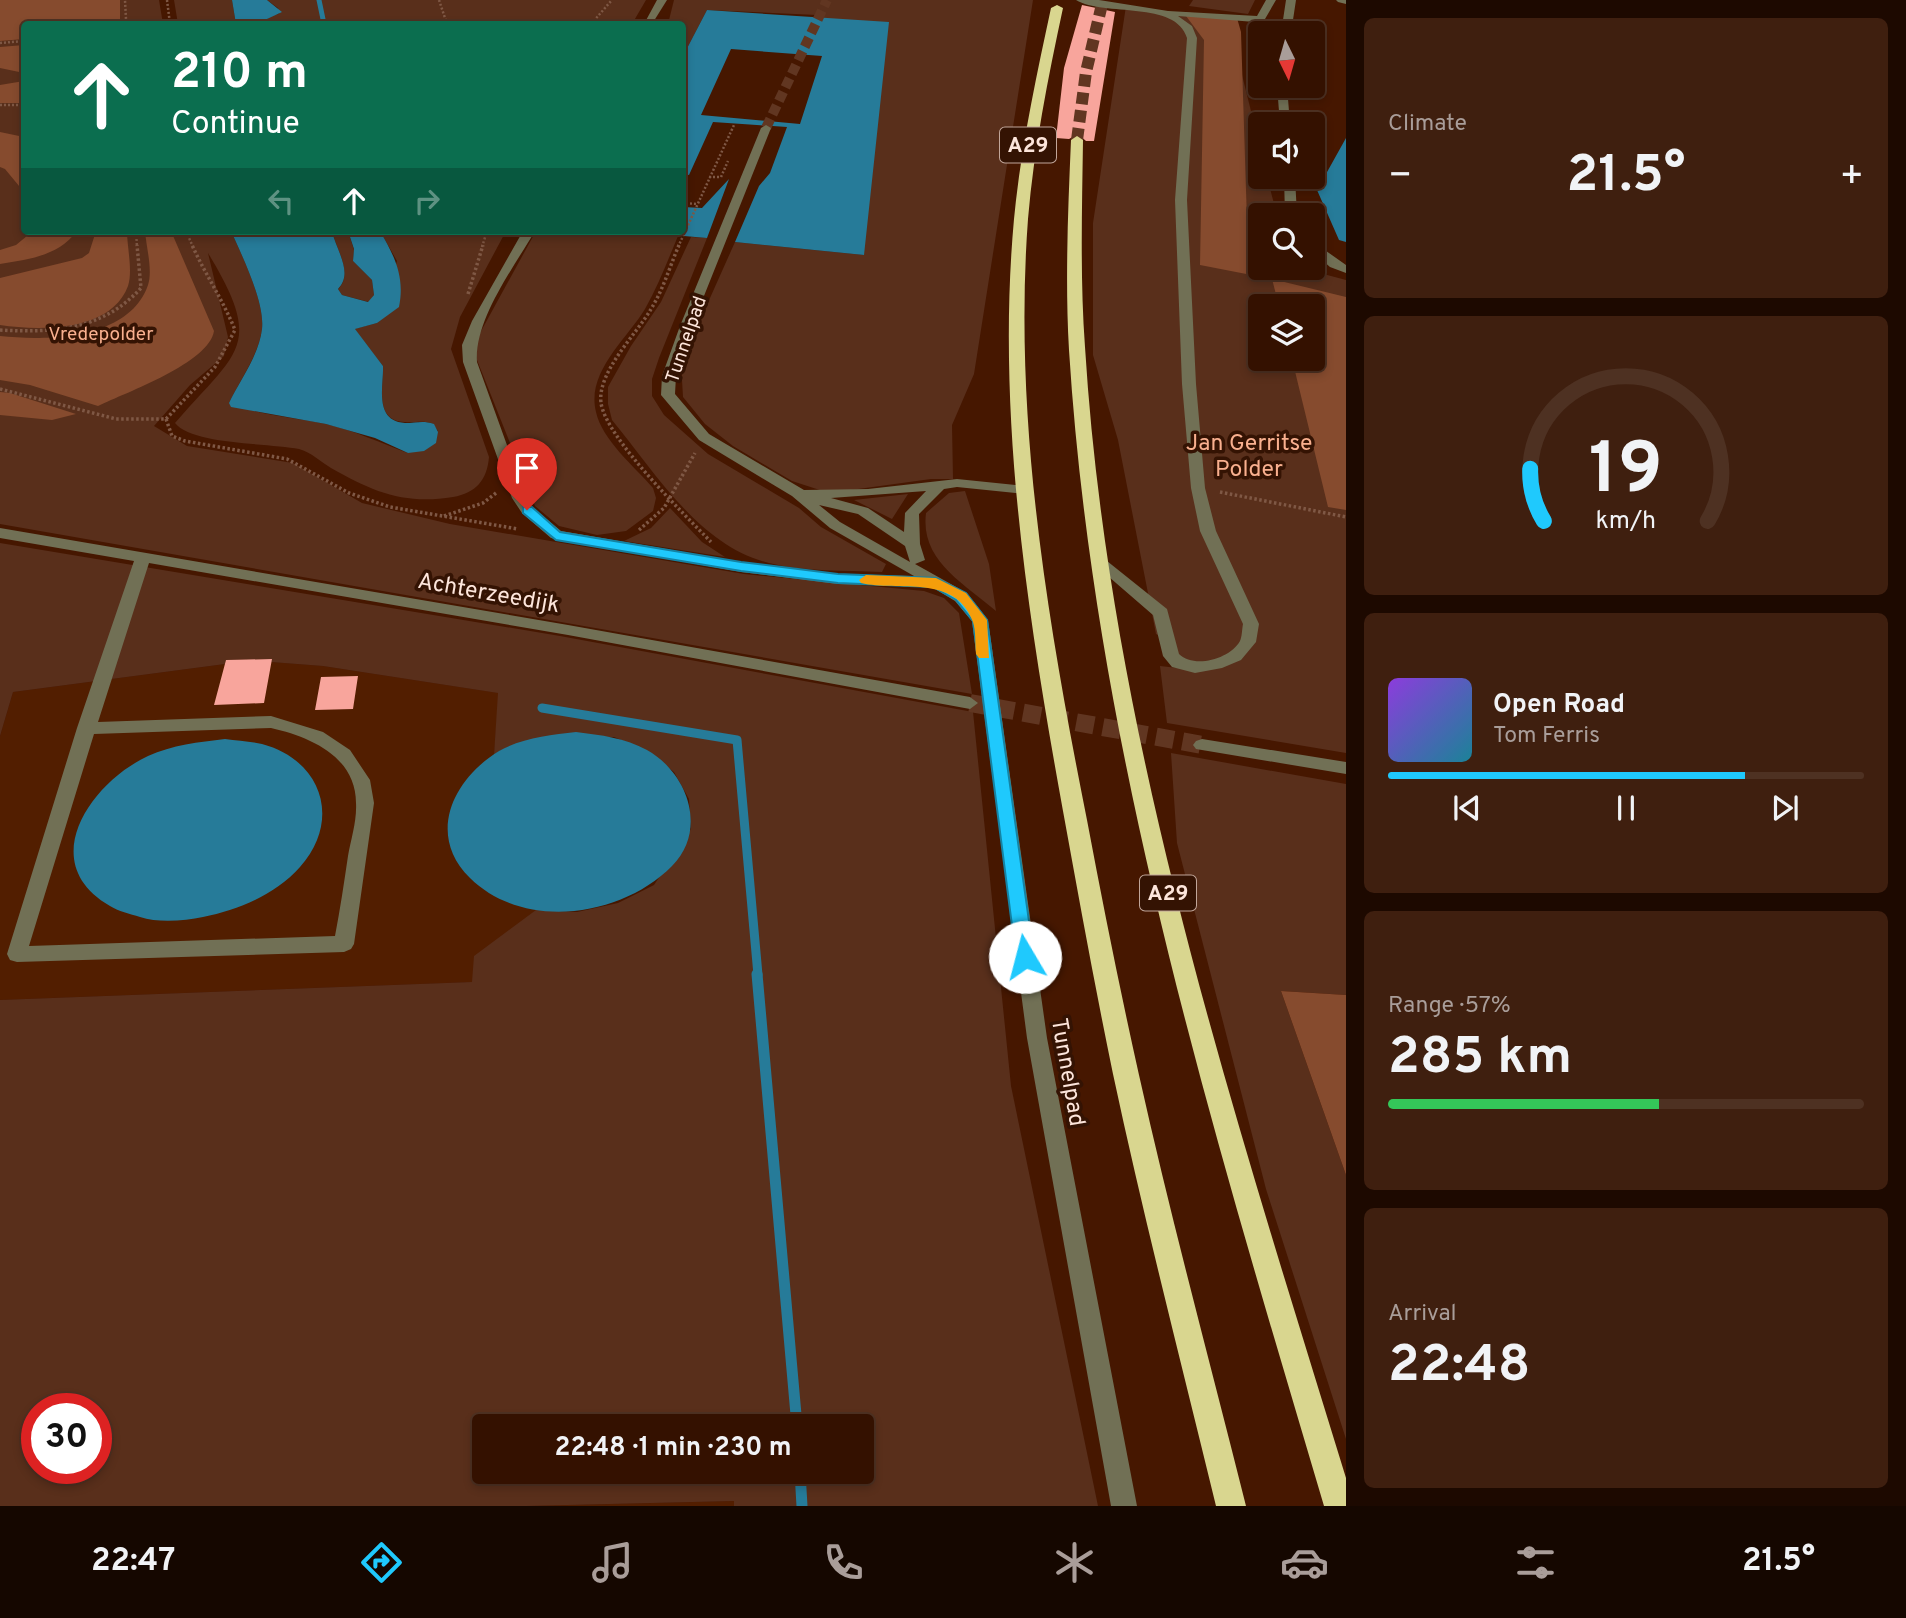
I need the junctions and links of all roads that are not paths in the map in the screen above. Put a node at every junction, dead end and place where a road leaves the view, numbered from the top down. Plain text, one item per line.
1 (662, 0) edge
2 (1081, 0) edge
3 (1271, 0) edge
4 (1292, 0) edge
5 (1341, 0) edge
6 (1346, 1) edge
7 (1057, 8) dead end
8 (1167, 13) junction
9 (1260, 19) joint
10 (650, 21) edge
11 (1288, 21) edge
12 (766, 128) tunnel mouth
13 (1077, 140) tunnel mouth
14 (527, 235) edge
15 (1325, 256) edge
16 (1346, 269) edge
17 (939, 486) junction
18 (1026, 490) junction
19 (799, 495) junction
20 (0, 533) edge
21 (912, 544) junction
22 (143, 558) junction
23 (917, 560) junction
24 (1102, 564) junction
25 (936, 582) junction
26 (970, 703) tunnel mouth
27 (86, 728) junction
28 (1202, 745) tunnel mouth
29 (1346, 768) edge
30 (1124, 1506) edge
31 (1231, 1506) edge
32 (1339, 1506) edge

1 - 10 street
2 - 8 street
3 - 9 street
4 - 11 street
5 - 6 street
7 - 18 highway, A29
8 - 9 street
8 - 24 street
12 - 19 street, Tunnelpad
13 - 24 highway, A29
14 - 25 street
15 - 16 street
17 - 18 street
17 - 19 street
17 - 21 street
18 - 31 highway, A29
19 - 21 street, Tunnelpad
19 - 23 street, Tunnelpad
19 - 25 street, Tunnelpad
20 - 22 street, Achterzeedijk
21 - 23 street, Tunnelpad
22 - 26 street, Achterzeedijk
22 - 27 street
23 - 25 street, Tunnelpad
24 - 32 highway, A29
25 - 30 street, Tunnelpad
27 - 27 street
28 - 29 street

